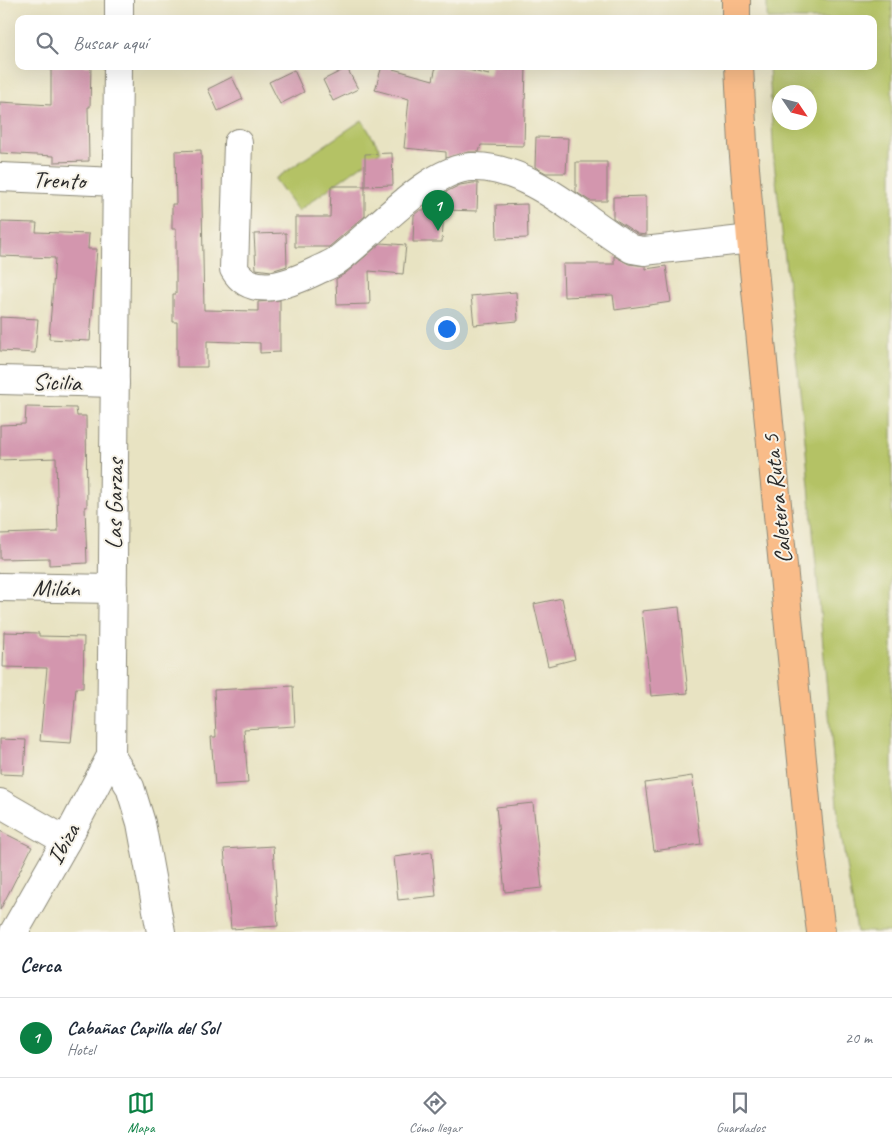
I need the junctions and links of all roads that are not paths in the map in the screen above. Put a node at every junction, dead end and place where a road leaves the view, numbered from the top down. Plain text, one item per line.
1 (119, 0) edge
2 (119, 15) edge
3 (118, 70) edge
4 (739, 70) edge
5 (238, 143) dead end
6 (0, 177) edge
7 (117, 182) junction
8 (751, 239) junction
9 (0, 380) edge
10 (115, 383) junction
11 (0, 587) edge
12 (113, 589) junction
13 (111, 756) junction
14 (0, 803) edge
15 (66, 841) junction
16 (14, 932) edge
17 (161, 932) edge
18 (821, 932) edge

1 - 2 street
3 - 7 street, Las Garzas
4 - 8 main road, Caletera Ruta 5
5 - 8 street
6 - 7 street, Trento
7 - 10 street, Las Garzas
8 - 18 main road, Caletera Ruta 5
9 - 10 street, Sicilia
10 - 12 street, Las Garzas
11 - 12 street, Milán
12 - 13 street, Las Garzas
13 - 15 street, Ibiza
13 - 17 street
14 - 15 street
15 - 16 street, Ibiza

